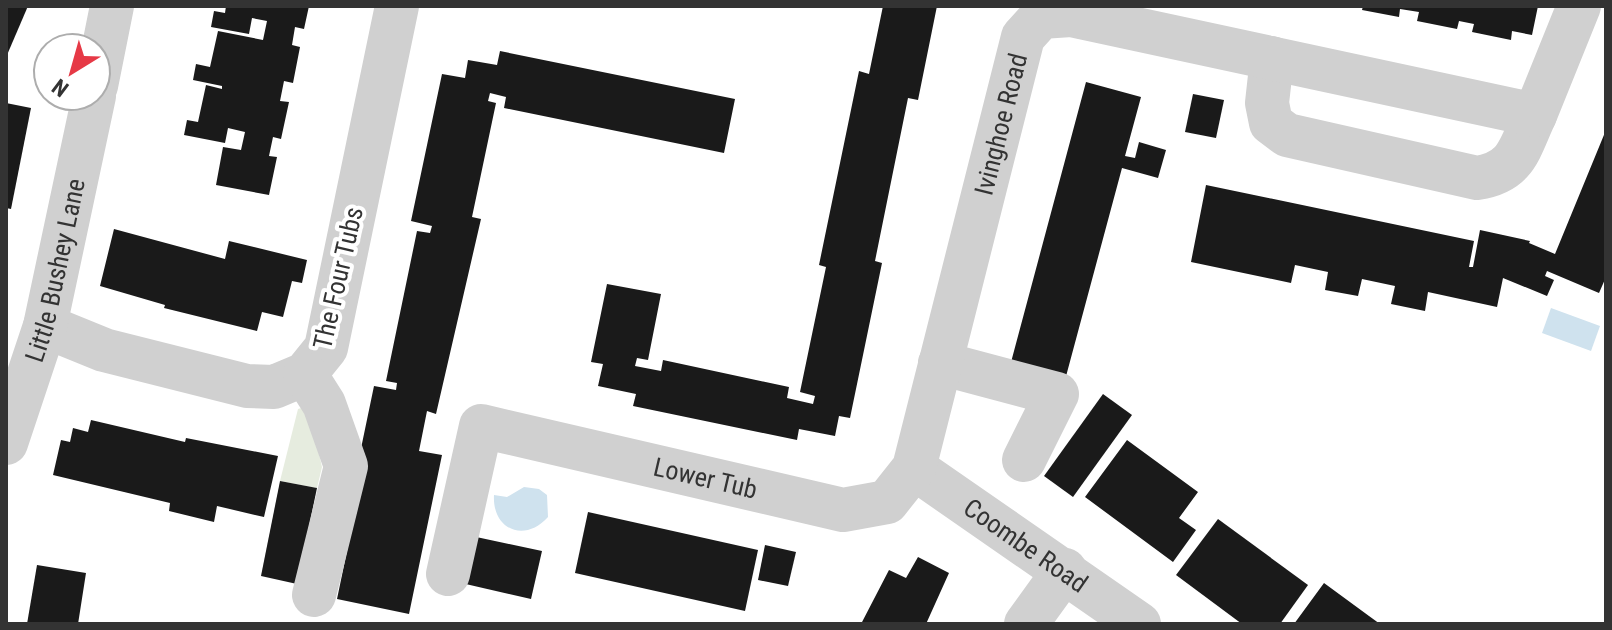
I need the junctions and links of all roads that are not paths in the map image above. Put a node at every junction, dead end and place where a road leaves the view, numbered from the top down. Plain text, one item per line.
1 (112, 6) edge
2 (397, 6) edge
3 (1579, 6) edge
4 (1037, 11) edge
5 (107, 32) edge
6 (1272, 58) junction
7 (91, 112) edge
8 (1535, 115) junction
9 (45, 326) junction
10 (940, 363) junction
11 (305, 374) junction
12 (6, 443) edge
13 (1024, 460) dead end
14 (914, 468) junction
15 (1065, 570) junction
16 (448, 574) dead end
17 (314, 595) dead end
18 (1026, 624) edge
19 (1139, 624) edge

1 - 5 street
2 - 11 street, The Four Tubs
3 - 8 street
4 - 6 street, Ivinghoe Road
4 - 10 street, Ivinghoe Road
6 - 8 street, Ivinghoe Road
6 - 8 street
7 - 9 street, Little Bushey Lane
9 - 11 street, The Four Tubs
9 - 12 street, Little Bushey Lane
10 - 13 street
10 - 14 street, Ivinghoe Road
11 - 17 street
14 - 15 street, Coombe Road
14 - 16 street, Lower Tub
15 - 18 street
15 - 19 street, Coombe Road

